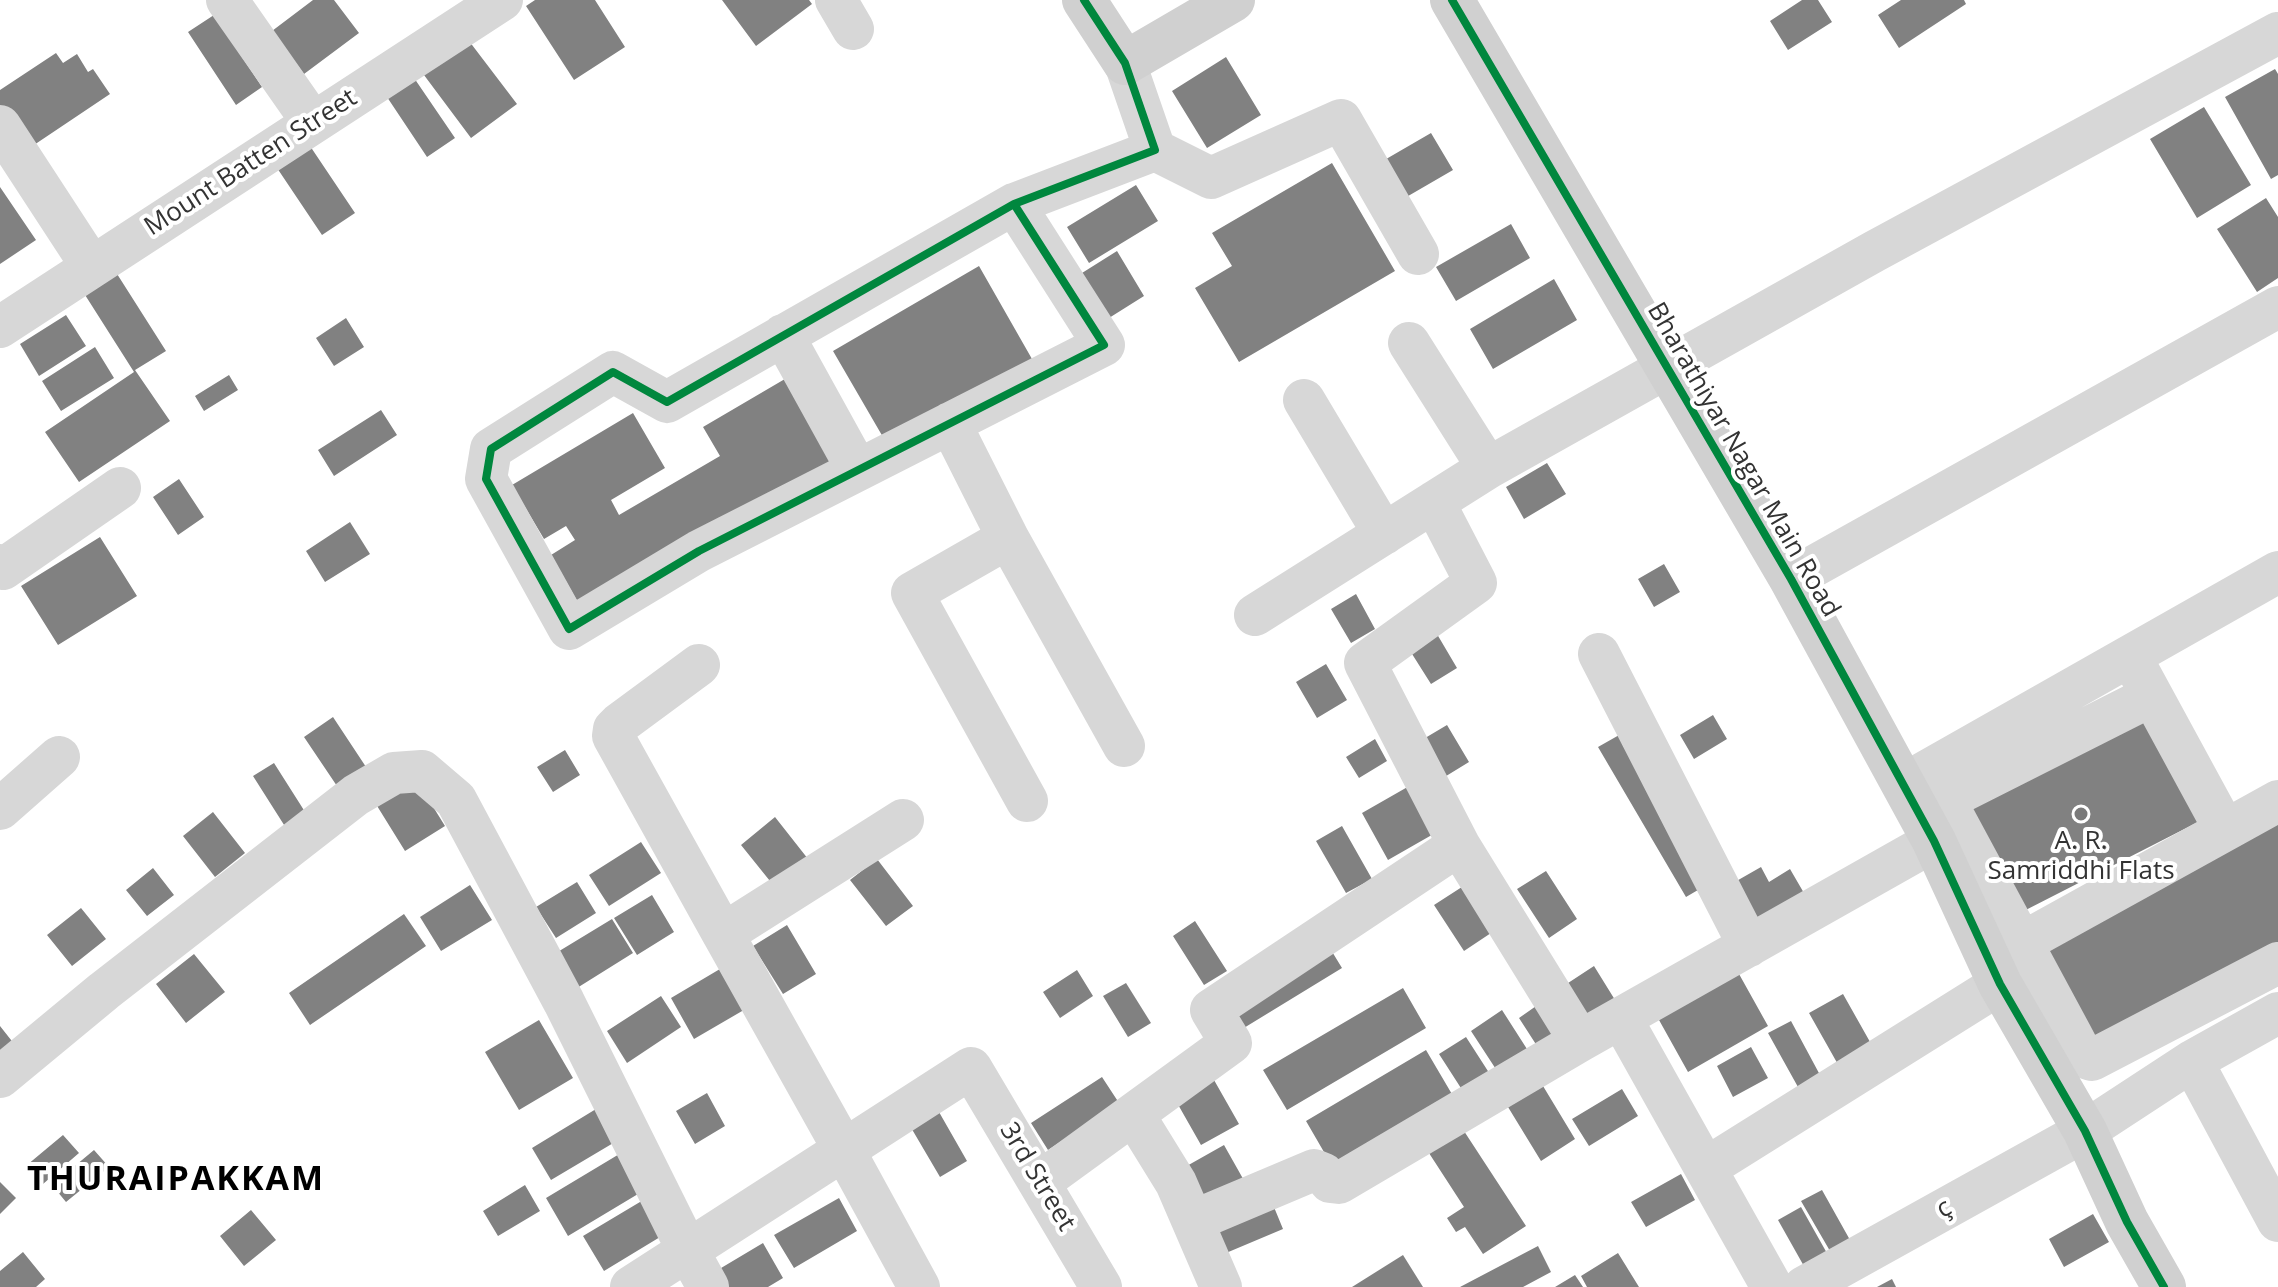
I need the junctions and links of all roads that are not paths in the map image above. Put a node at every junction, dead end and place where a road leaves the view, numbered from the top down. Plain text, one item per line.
1 (227, 0) edge
2 (502, 0) edge
3 (1084, 0) edge
4 (1233, 0) edge
5 (1452, 0) edge
6 (2278, 33) edge
7 (1125, 63) junction
8 (313, 123) junction
9 (0, 126) edge
10 (1155, 150) junction
11 (1014, 204) junction
12 (1418, 254) dead end
13 (92, 267) junction
14 (2278, 307) edge
15 (0, 327) edge
16 (783, 335) junction
17 (1409, 343) dead end
18 (1667, 368) junction
19 (1304, 400) dead end
20 (950, 423) junction
21 (1488, 468) junction
22 (857, 469) junction
23 (120, 488) dead end
24 (1434, 502) junction
25 (1384, 534) junction
26 (1008, 538) junction
27 (0, 565) edge
28 (2278, 572) edge
29 (1791, 579) junction
30 (1255, 615) dead end
31 (1599, 654) dead end
32 (2130, 654) junction
33 (699, 665) dead end
34 (2151, 696) junction
35 (2036, 710) junction
36 (2057, 745) junction
37 (1124, 746) dead end
38 (59, 757) dead end
39 (1985, 761) junction
40 (1904, 784) junction
41 (1027, 801) dead end
42 (2278, 801) edge
43 (0, 809) edge
44 (903, 820) dead end
45 (2225, 830) junction
46 (1934, 841) junction
47 (1459, 845) junction
48 (723, 934) junction
49 (1749, 946) junction
50 (2004, 962) junction
51 (2278, 963) edge
52 (2278, 1013) edge
53 (1621, 1018) junction
54 (1580, 1041) junction
55 (2055, 1044) junction
56 (2192, 1061) junction
57 (0, 1077) edge
58 (1134, 1115) junction
59 (2085, 1131) junction
60 (844, 1150) junction
61 (1706, 1168) junction
62 (1040, 1182) junction
63 (1193, 1221) junction
64 (2278, 1221) edge
65 (687, 1249) junction
66 (1757, 1281) edge
67 (631, 1287) edge
68 (708, 1287) edge
69 (919, 1287) edge
70 (1101, 1287) edge
71 (1221, 1287) edge
72 (1804, 1287) edge
73 (2164, 1287) edge

1 - 8 street
2 - 8 street, Mount Batten Street
3 - 7 street
4 - 7 street
5 - 18 street, Bharathiyar Nagar Main Road
6 - 18 street
7 - 10 street
8 - 13 street, Mount Batten Street
9 - 13 street
10 - 11 street
10 - 12 street
11 - 16 street
11 - 20 street
13 - 15 street, Mount Batten Street
14 - 29 street
16 - 22 street
16 - 22 street
17 - 21 street
18 - 21 street
18 - 29 street, Bharathiyar Nagar Main Road
19 - 25 street
20 - 22 street
20 - 26 street
21 - 24 street
23 - 27 street
24 - 25 street
24 - 47 street
25 - 30 street
26 - 37 street
26 - 41 street
28 - 32 street
29 - 40 street, Bharathiyar Nagar Main Road
31 - 49 street
32 - 34 street
32 - 35 street
33 - 48 street
34 - 36 street
34 - 45 street
35 - 36 street
35 - 39 street
36 - 39 street
38 - 43 street
39 - 40 street
39 - 50 street
40 - 46 street, Bharathiyar Nagar Main Road
42 - 45 street
44 - 48 street
45 - 50 street
46 - 49 street
46 - 50 street, Bharathiyar Nagar Main Road
47 - 54 street
47 - 58 street
48 - 60 street
49 - 53 street
50 - 55 street, Bharathiyar Nagar Main Road
50 - 61 street
51 - 55 street
52 - 56 street, ç
53 - 54 street
53 - 61 street
54 - 63 street
55 - 59 street, Bharathiyar Nagar Main Road
56 - 59 street, ç
56 - 64 street
57 - 65 street
58 - 62 street
58 - 63 street
59 - 72 street, ç
59 - 73 street, Bharathiyar Nagar Main Road
60 - 62 street, 3rd Street
60 - 65 street
60 - 69 street
61 - 66 street
62 - 70 street, 3rd Street
63 - 71 street
65 - 67 street
65 - 68 street

